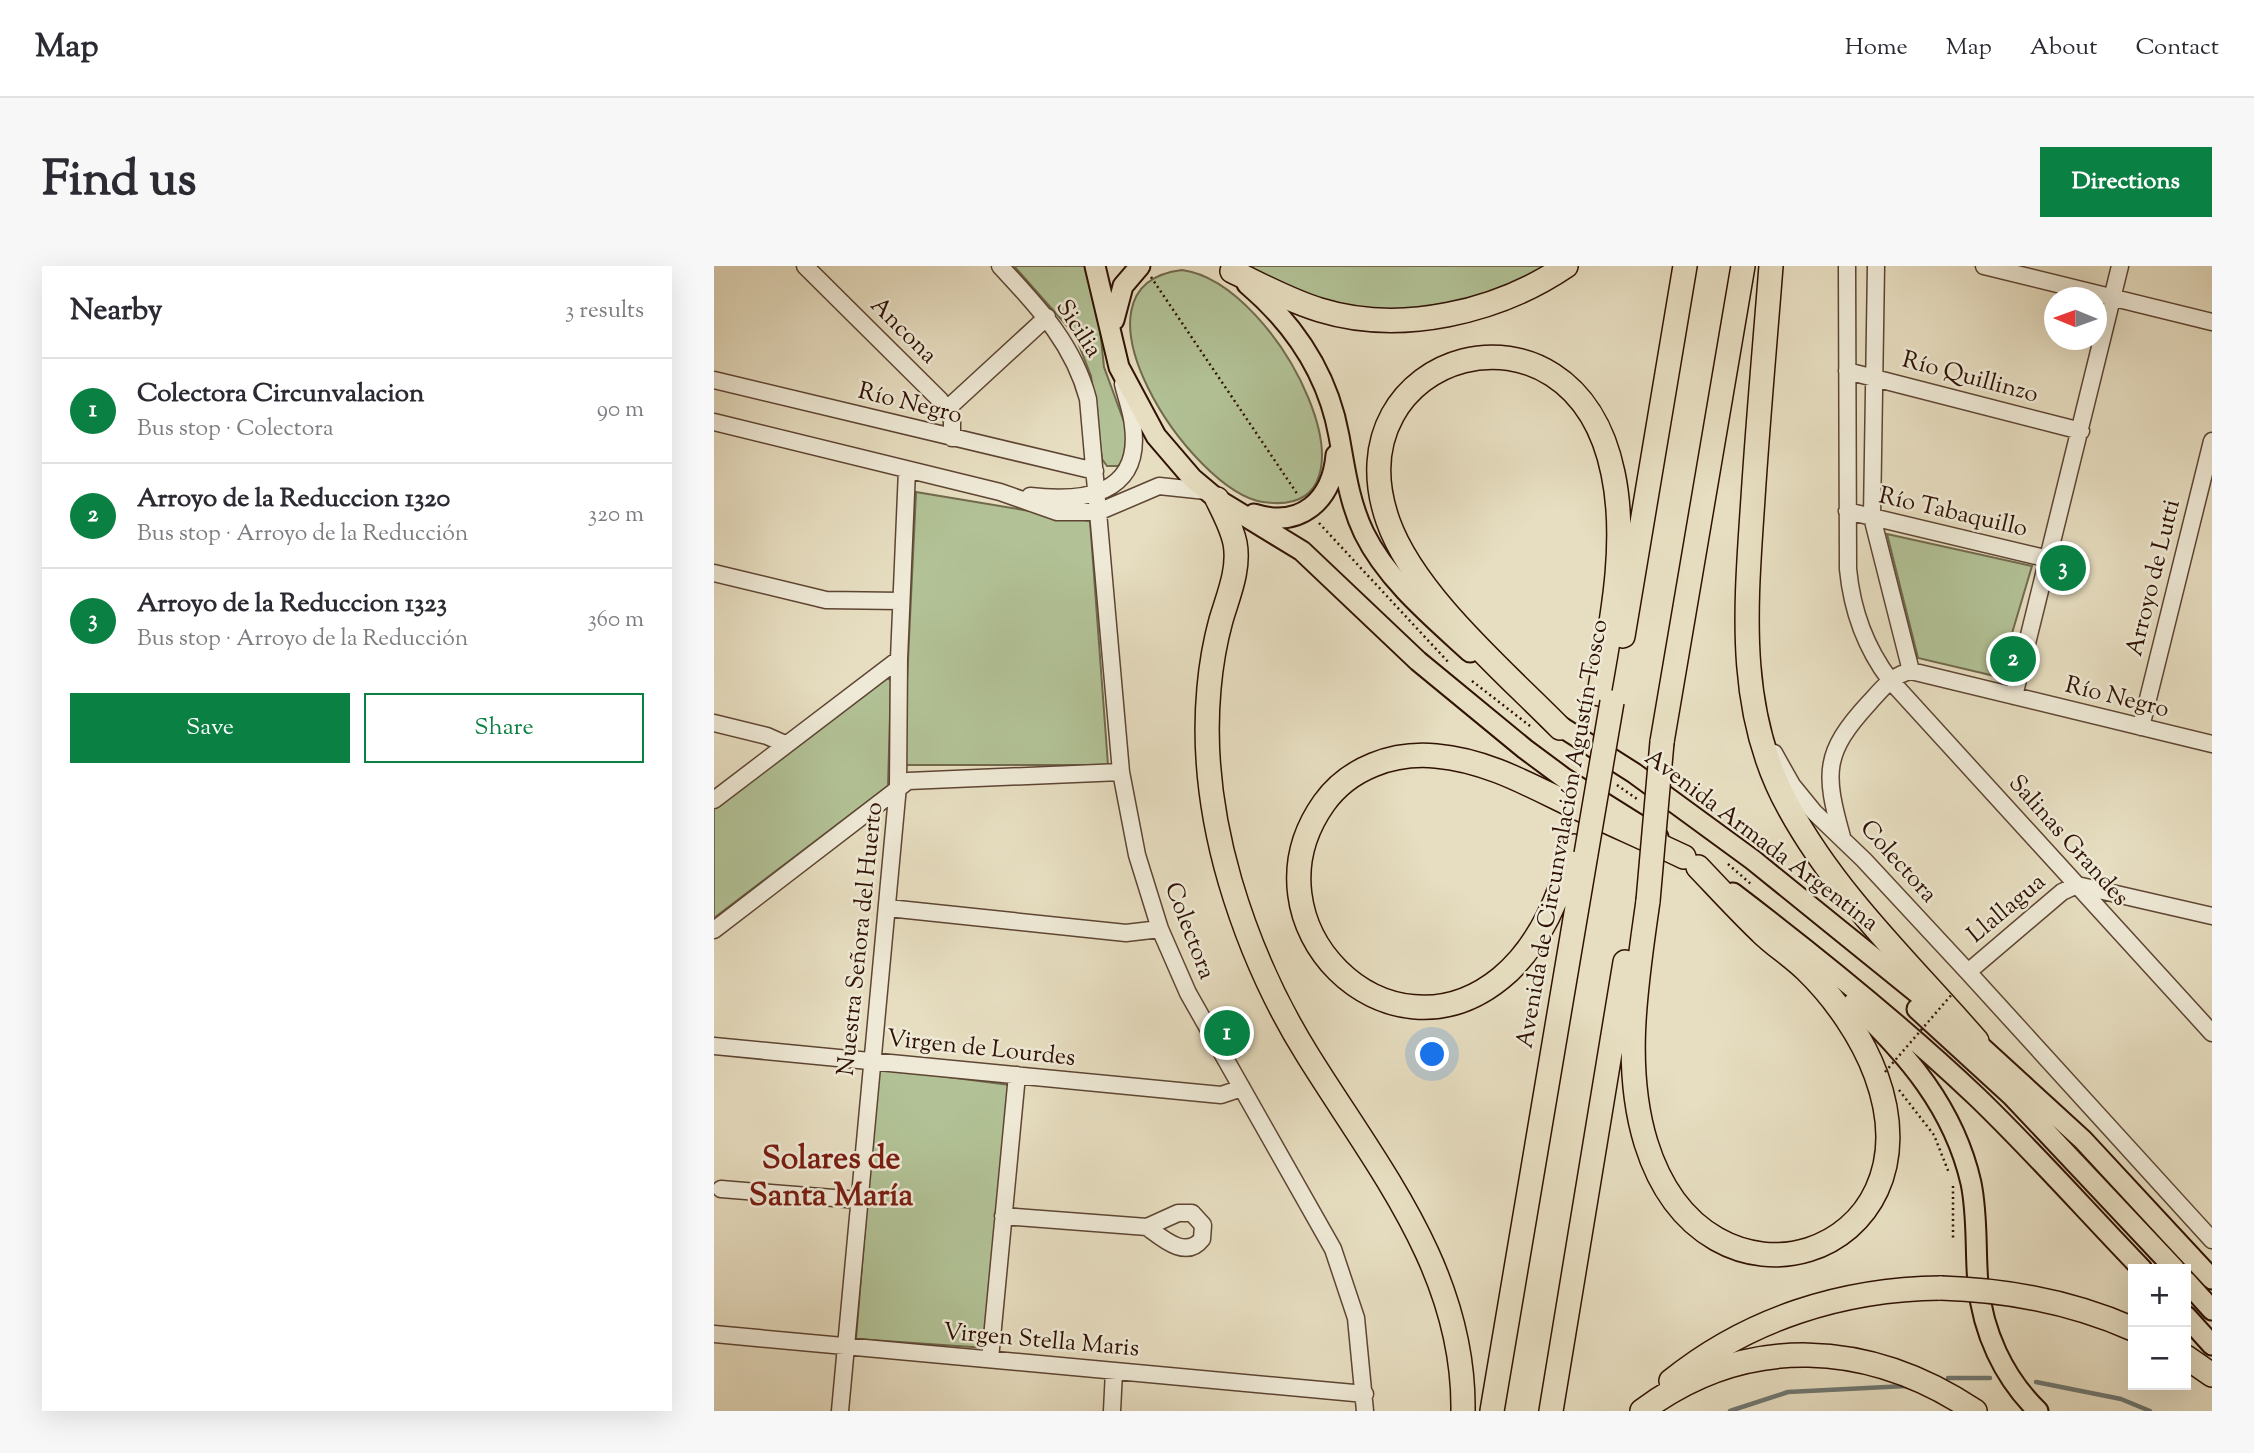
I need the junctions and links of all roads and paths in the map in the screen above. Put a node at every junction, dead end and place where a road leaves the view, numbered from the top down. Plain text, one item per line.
1 (805, 266) edge
2 (1000, 266) edge
3 (1095, 266) edge
4 (1140, 266) edge
5 (1566, 266) edge
6 (1685, 266) edge
7 (1744, 266) edge
8 (1771, 266) edge
9 (1847, 266) edge
10 (1876, 266) edge
11 (1984, 266) edge
12 (2120, 266) edge
13 (1227, 268) edge
14 (2112, 298) junction
15 (1047, 317) junction
16 (2212, 322) edge
17 (1117, 360) junction
18 (1847, 371) junction
19 (1874, 377) junction
20 (714, 380) edge
21 (947, 409) junction
22 (1335, 415) junction
23 (714, 422) edge
24 (2081, 431) junction
25 (953, 438) junction
26 (2212, 441) edge
27 (907, 470) junction
28 (1095, 471) junction
29 (1000, 492) junction
30 (1096, 495) junction
31 (1217, 499) junction
32 (1847, 511) junction
33 (1098, 512) junction
34 (1872, 517) junction
35 (2049, 559) junction
36 (714, 573) edge
37 (901, 601) junction
38 (899, 659) junction
39 (1911, 671) junction
40 (1890, 680) junction
41 (2014, 696) junction
42 (1605, 698) junction
43 (1753, 706) junction
44 (714, 723) edge
45 (1560, 727) junction
46 (2141, 727) junction
47 (785, 744) junction
48 (2212, 744) edge
49 (1121, 772) junction
50 (1634, 773) junction
51 (898, 786) junction
52 (714, 800) edge
53 (1843, 841) junction
54 (1581, 850) junction
55 (1691, 862) junction
56 (2077, 885) junction
57 (1642, 897) junction
58 (888, 908) junction
59 (2212, 916) edge
60 (1160, 929) junction
61 (714, 930) edge
62 (1795, 941) junction
63 (1968, 972) junction
64 (1952, 993) dead end
65 (2212, 1033) edge
66 (1977, 1041) junction
67 (714, 1046) edge
68 (872, 1061) junction
69 (1017, 1075) junction
70 (1242, 1088) junction
71 (716, 1188) edge
72 (859, 1200) junction
73 (1003, 1216) junction
74 (1147, 1227) dead end
75 (1953, 1239) dead end
76 (2212, 1240) edge
77 (2137, 1264) edge
78 (2170, 1264) edge
79 (2212, 1279) edge
80 (2191, 1287) edge
81 (2212, 1310) edge
82 (2191, 1322) edge
83 (2128, 1327) edge
84 (714, 1334) edge
85 (2209, 1343) edge
86 (846, 1346) junction
87 (990, 1359) junction
88 (2191, 1360) edge
89 (1114, 1371) junction
90 (2212, 1375) edge
91 (1365, 1394) junction
92 (840, 1411) edge
93 (1112, 1411) edge
94 (1365, 1411) edge
95 (1463, 1411) edge
96 (1492, 1411) edge
97 (1551, 1411) edge
98 (1637, 1411) edge
99 (1643, 1411) edge
100 (1975, 1411) edge
101 (2038, 1411) edge

1 - 21 street, Ancona
2 - 15 street, Sicilia
3 - 17 main road, Avenida Armada Argentina
4 - 17 main road, Avenida Armada Argentina
5 - 13 highway
6 - 42 highway, Avenida de Circunvalación Agustín Tosco
7 - 57 highway, bridge
8 - 43 highway
9 - 18 street
10 - 19 street
11 - 14 street
12 - 14 street
13 - 22 main road, Avenida Armada Argentina
14 - 16 street
14 - 24 street
15 - 21 street
15 - 28 street, Sicilia
17 - 30 street
17 - 31 main road, Avenida Armada Argentina
18 - 19 street, Río Quillinzo
18 - 32 street
19 - 24 street, Río Quillinzo
19 - 34 street
20 - 25 street, Río Negro
21 - 25 street
22 - 31 main road, Avenida Armada Argentina
22 - 45 main road, Avenida Armada Argentina
23 - 27 street
24 - 35 street
25 - 28 street, Río Negro
26 - 46 street, Arroyo de Lutti
27 - 29 street
27 - 37 street, Nuestra Señora del Huerto
28 - 30 street, Colectora
29 - 30 street
29 - 33 street
30 - 33 street, Colectora
31 - 33 street
31 - 55 main road, Avenida Armada Argentina
31 - 95 highway
32 - 34 street, Río Tabaquillo
32 - 40 street
33 - 49 street, Colectora
34 - 35 street, Río Tabaquillo
34 - 39 street
35 - 41 street
36 - 37 street
37 - 38 street, Nuestra Señora del Huerto
38 - 47 street
38 - 51 street, Nuestra Señora del Huerto
39 - 40 street
39 - 41 street, Río Negro
40 - 53 street, Colectora
40 - 56 street, Salinas Grandes
41 - 46 street, Río Negro
42 - 45 highway
42 - 54 highway, Avenida de Circunvalación Agustín Tosco, bridge
43 - 53 street
43 - 66 highway
44 - 47 street
45 - 50 main road, Avenida Armada Argentina
46 - 48 street, Río Negro
47 - 52 street
49 - 51 street
49 - 60 street, Colectora
50 - 66 main road, Avenida Armada Argentina
50 - 78 main road
51 - 58 street, Nuestra Señora del Huerto
51 - 61 street
53 - 63 street, Colectora
54 - 55 highway
54 - 96 highway, Avenida de Circunvalación Agustín Tosco
55 - 57 highway
55 - 62 main road, Avenida Armada Argentina
56 - 59 street
56 - 63 street, Llallagua
56 - 65 street, Salinas Grandes
57 - 97 highway
58 - 60 street
58 - 68 street, Nuestra Señora del Huerto
60 - 70 street, Colectora
62 - 77 main road, Avenida Armada Argentina
62 - 101 main road
63 - 76 street, Colectora
64 - 75 path, bridge
66 - 79 main road, Avenida Armada Argentina
67 - 68 street, Virgen de Lourdes
68 - 69 street, Virgen de Lourdes
68 - 72 street, Nuestra Señora del Huerto
69 - 70 street, Virgen de Lourdes
69 - 73 street
70 - 91 street, Colectora
71 - 72 street
72 - 86 street, Nuestra Señora del Huerto
73 - 74 street
73 - 87 street
80 - 81 main road
82 - 85 main road
83 - 98 highway, bridge
84 - 86 street, Virgen Stella Maris
86 - 87 street, Virgen Stella Maris
86 - 92 street, Nuestra Señora del Huerto
87 - 89 street, Virgen Stella Maris
88 - 90 highway
89 - 91 street, Virgen Stella Maris
89 - 93 street
91 - 94 street, Colectora
99 - 100 highway

